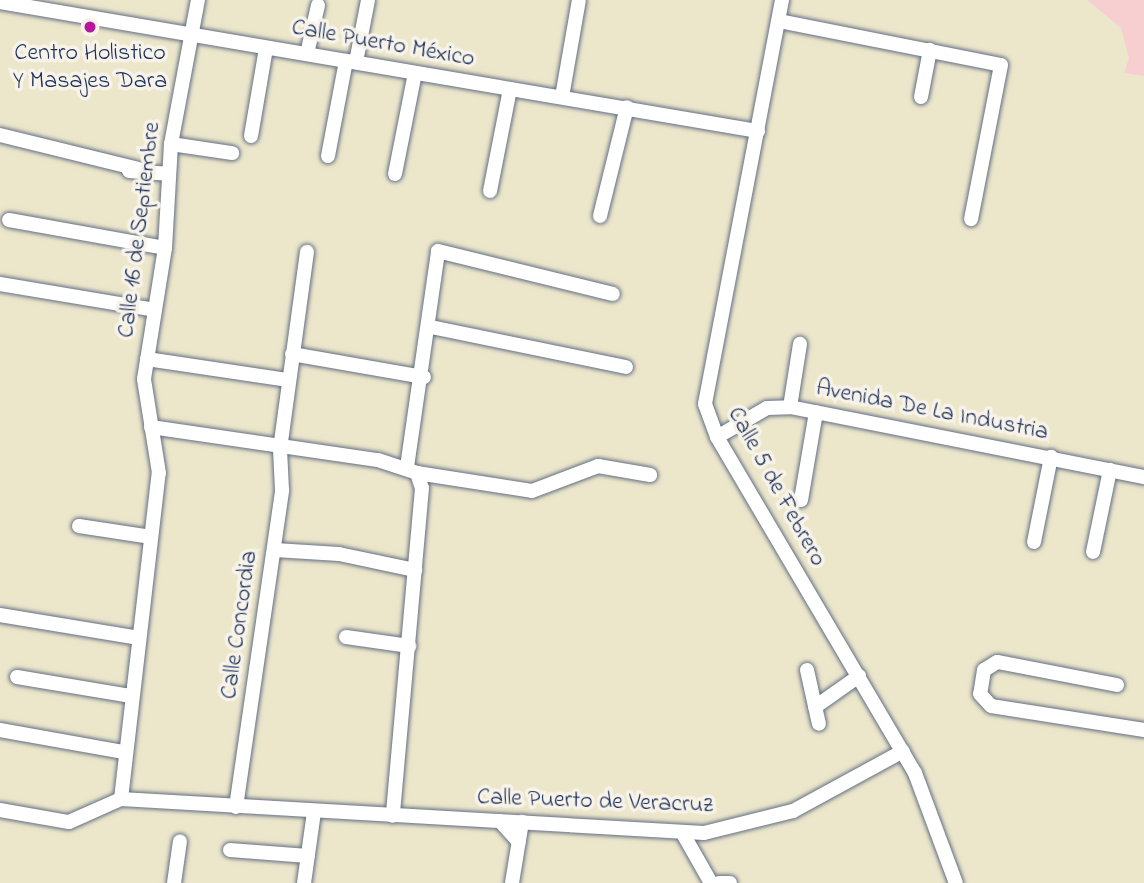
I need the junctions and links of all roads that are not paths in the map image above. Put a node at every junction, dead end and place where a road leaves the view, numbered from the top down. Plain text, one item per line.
1 (80, 0) edge
2 (198, 0) edge
3 (368, 0) edge
4 (579, 0) edge
5 (782, 0) edge
6 (0, 2) edge
7 (20, 3) edge
8 (318, 5) dead end
9 (77, 16) junction
10 (779, 21) junction
11 (191, 34) junction
12 (266, 48) junction
13 (930, 50) junction
14 (307, 54) junction
15 (351, 62) junction
16 (415, 73) junction
17 (510, 89) junction
18 (562, 97) junction
19 (921, 97) dead end
20 (627, 107) junction
21 (758, 131) junction
22 (0, 135) edge
23 (251, 136) dead end
24 (171, 144) junction
25 (232, 153) dead end
26 (328, 156) dead end
27 (168, 174) junction
28 (395, 174) dead end
29 (490, 191) dead end
30 (600, 216) dead end
31 (971, 219) dead end
32 (9, 220) dead end
33 (165, 248) junction
34 (307, 252) dead end
35 (0, 285) edge
36 (613, 294) dead end
37 (155, 310) junction
38 (431, 327) junction
39 (800, 344) dead end
40 (292, 354) junction
41 (147, 359) junction
42 (626, 367) dead end
43 (424, 377) junction
44 (288, 380) junction
45 (790, 407) junction
46 (816, 412) junction
47 (151, 427) junction
48 (717, 437) junction
49 (280, 449) junction
50 (1051, 457) junction
51 (412, 470) junction
52 (1110, 470) junction
53 (650, 475) dead end
54 (1144, 477) edge
55 (801, 500) dead end
56 (79, 526) dead end
57 (151, 537) junction
58 (1034, 542) dead end
59 (275, 550) junction
60 (1093, 552) dead end
61 (415, 570) junction
62 (0, 615) edge
63 (346, 637) dead end
64 (139, 638) junction
65 (409, 646) junction
66 (807, 670) dead end
67 (17, 677) dead end
68 (859, 677) junction
69 (1117, 685) dead end
70 (131, 696) junction
71 (815, 707) junction
72 (819, 724) dead end
73 (0, 730) edge
74 (1144, 730) edge
75 (902, 751) junction
76 (124, 752) junction
77 (121, 799) junction
78 (236, 807) junction
79 (0, 810) edge
80 (314, 811) junction
81 (393, 816) junction
82 (500, 821) junction
83 (522, 822) junction
84 (682, 832) junction
85 (180, 841) dead end
86 (519, 842) junction
87 (230, 850) dead end
88 (308, 856) junction
89 (174, 883) edge
90 (304, 883) edge
91 (512, 883) edge
92 (711, 883) edge
93 (719, 883) edge
94 (730, 883) edge
95 (956, 883) edge

1 - 9 street
2 - 11 street, Calle 16 de Septiembre
3 - 15 street
4 - 18 street
5 - 10 street, Calle 5 de Febrero
6 - 7 street, Calle Puerto México
7 - 9 street, Calle Puerto México
8 - 14 street
9 - 11 street, Calle Puerto México
10 - 13 street
10 - 21 street, Calle 5 de Febrero
11 - 12 street, Calle Puerto México
11 - 24 street, Calle 16 de Septiembre
12 - 14 street, Calle Puerto México
12 - 23 street
13 - 19 street
13 - 31 street
14 - 15 street, Calle Puerto México
15 - 16 street, Calle Puerto México
15 - 26 street
16 - 17 street, Calle Puerto México
16 - 28 street
17 - 18 street, Calle Puerto México
17 - 29 street
18 - 20 street, Calle Puerto México
20 - 21 street, Calle Puerto México
20 - 30 street
21 - 48 street, Calle 5 de Febrero
22 - 27 street
24 - 25 street
24 - 27 street, Calle 16 de Septiembre
27 - 33 street, Calle 16 de Septiembre
32 - 33 street
33 - 37 street, Calle 16 de Septiembre
34 - 40 street, Calle Concordia
35 - 37 street
36 - 38 street
37 - 41 street, Calle 16 de Septiembre
38 - 42 street
38 - 43 street
39 - 45 street
40 - 43 street
40 - 44 street, Calle Concordia
41 - 44 street
41 - 47 street, Calle 16 de Septiembre
43 - 51 street
44 - 49 street, Calle Concordia
45 - 46 street, Avenida De La Industria
45 - 48 street, Avenida De La Industria
46 - 50 street, Avenida De La Industria
46 - 55 street
47 - 49 street
47 - 57 street, Calle 16 de Septiembre
48 - 68 street, Calle 5 de Febrero
49 - 51 street
49 - 59 street, Calle Concordia
50 - 52 street, Avenida De La Industria
50 - 58 street
51 - 53 street
51 - 61 street
52 - 54 street, Avenida De La Industria
52 - 60 street
56 - 57 street
57 - 64 street, Calle 16 de Septiembre
59 - 61 street
59 - 78 street, Calle Concordia
61 - 65 street
62 - 64 street
63 - 65 street
64 - 70 street, Calle 16 de Septiembre
65 - 81 street
66 - 71 street
67 - 70 street
68 - 71 street
68 - 75 street, Calle 5 de Febrero
69 - 74 street
70 - 76 street, Calle 16 de Septiembre
71 - 72 street
73 - 76 street
75 - 84 street, Calle Puerto de Veracruz
75 - 95 street, Calle 5 de Febrero
76 - 77 street, Calle 16 de Septiembre
77 - 78 street, Calle Puerto de Veracruz
77 - 79 street, Calle Puerto de Veracruz
78 - 80 street, Calle Puerto de Veracruz
80 - 81 street, Calle Puerto de Veracruz
80 - 88 street
81 - 82 street, Calle Puerto de Veracruz
82 - 83 street, Calle Puerto de Veracruz
82 - 86 street
83 - 84 street, Calle Puerto de Veracruz
83 - 86 street
84 - 92 street
85 - 89 street
86 - 91 street
87 - 88 street
88 - 90 street
93 - 94 street

